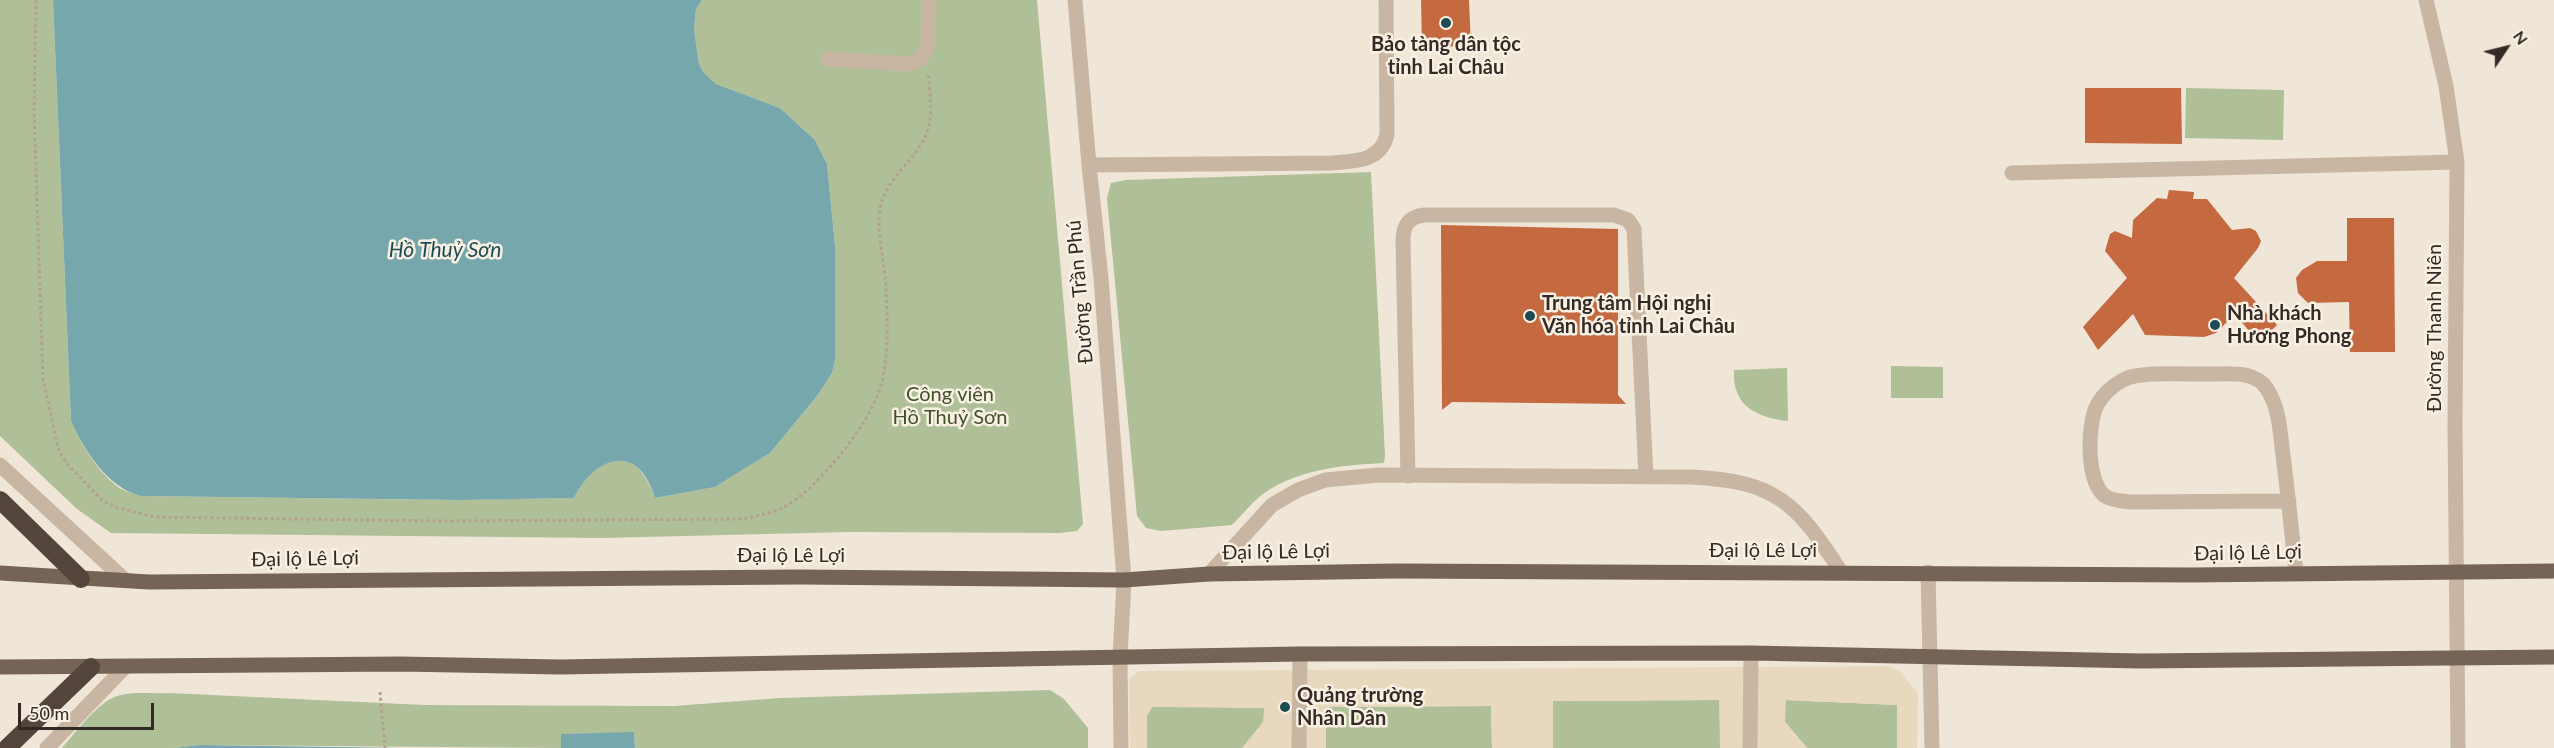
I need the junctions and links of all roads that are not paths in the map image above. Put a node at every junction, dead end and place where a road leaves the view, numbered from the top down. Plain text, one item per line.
1 (929, 0) edge
2 (1075, 0) edge
3 (1386, 0) edge
4 (2426, 0) edge
5 (828, 59) dead end
6 (2457, 162) junction
7 (1089, 165) junction
8 (2012, 173) dead end
9 (0, 465) edge
10 (1408, 476) junction
11 (1646, 476) junction
12 (0, 500) edge
13 (2289, 501) junction
14 (2456, 571) junction
15 (2554, 571) edge
16 (1841, 572) junction
17 (1928, 572) junction
18 (0, 573) edge
19 (2296, 573) junction
20 (1209, 574) junction
21 (81, 579) junction
22 (125, 580) junction
23 (1124, 580) junction
24 (1751, 653) junction
25 (1300, 654) junction
26 (2554, 657) edge
27 (1120, 658) junction
28 (1931, 658) junction
29 (2458, 659) junction
30 (0, 667) edge
31 (91, 667) junction
32 (125, 667) junction
33 (1750, 741) edge
34 (7, 748) edge
35 (47, 748) edge
36 (1121, 748) edge
37 (1299, 748) edge
38 (1759, 748) edge
39 (1932, 748) edge
40 (2458, 748) edge

1 - 5 street
2 - 7 street, Đường Trần Phú
3 - 7 street
4 - 6 street, Đường Thanh Niên
6 - 8 street
6 - 14 street, Đường Thanh Niên
7 - 23 street, Đường Trần Phú
9 - 22 street
10 - 11 street
10 - 11 street
10 - 20 street
11 - 16 street
12 - 21 highway
13 - 13 street
13 - 19 street
14 - 15 main road, Đại lộ Lê Lợi
14 - 19 main road, Đại lộ Lê Lợi
14 - 29 street, Đường Thanh Niên
16 - 17 main road, Đại lộ Lê Lợi
16 - 20 main road, Đại lộ Lê Lợi
17 - 19 main road, Đại lộ Lê Lợi
17 - 28 street
18 - 21 main road, Đại lộ Lê Lợi
20 - 23 main road, Đại lộ Lê Lợi
21 - 22 main road, Đại lộ Lê Lợi
22 - 23 main road, Đại lộ Lê Lợi
23 - 27 street, Đường Trần Phú
24 - 25 main road
24 - 28 main road
24 - 33 street
25 - 27 main road
25 - 37 street
26 - 29 main road
27 - 32 main road
27 - 36 street, Đường Trần Phú
28 - 29 main road
28 - 39 street
29 - 40 street, Đường Thanh Niên
30 - 31 main road
31 - 32 main road
31 - 34 highway
32 - 35 street
33 - 38 street

